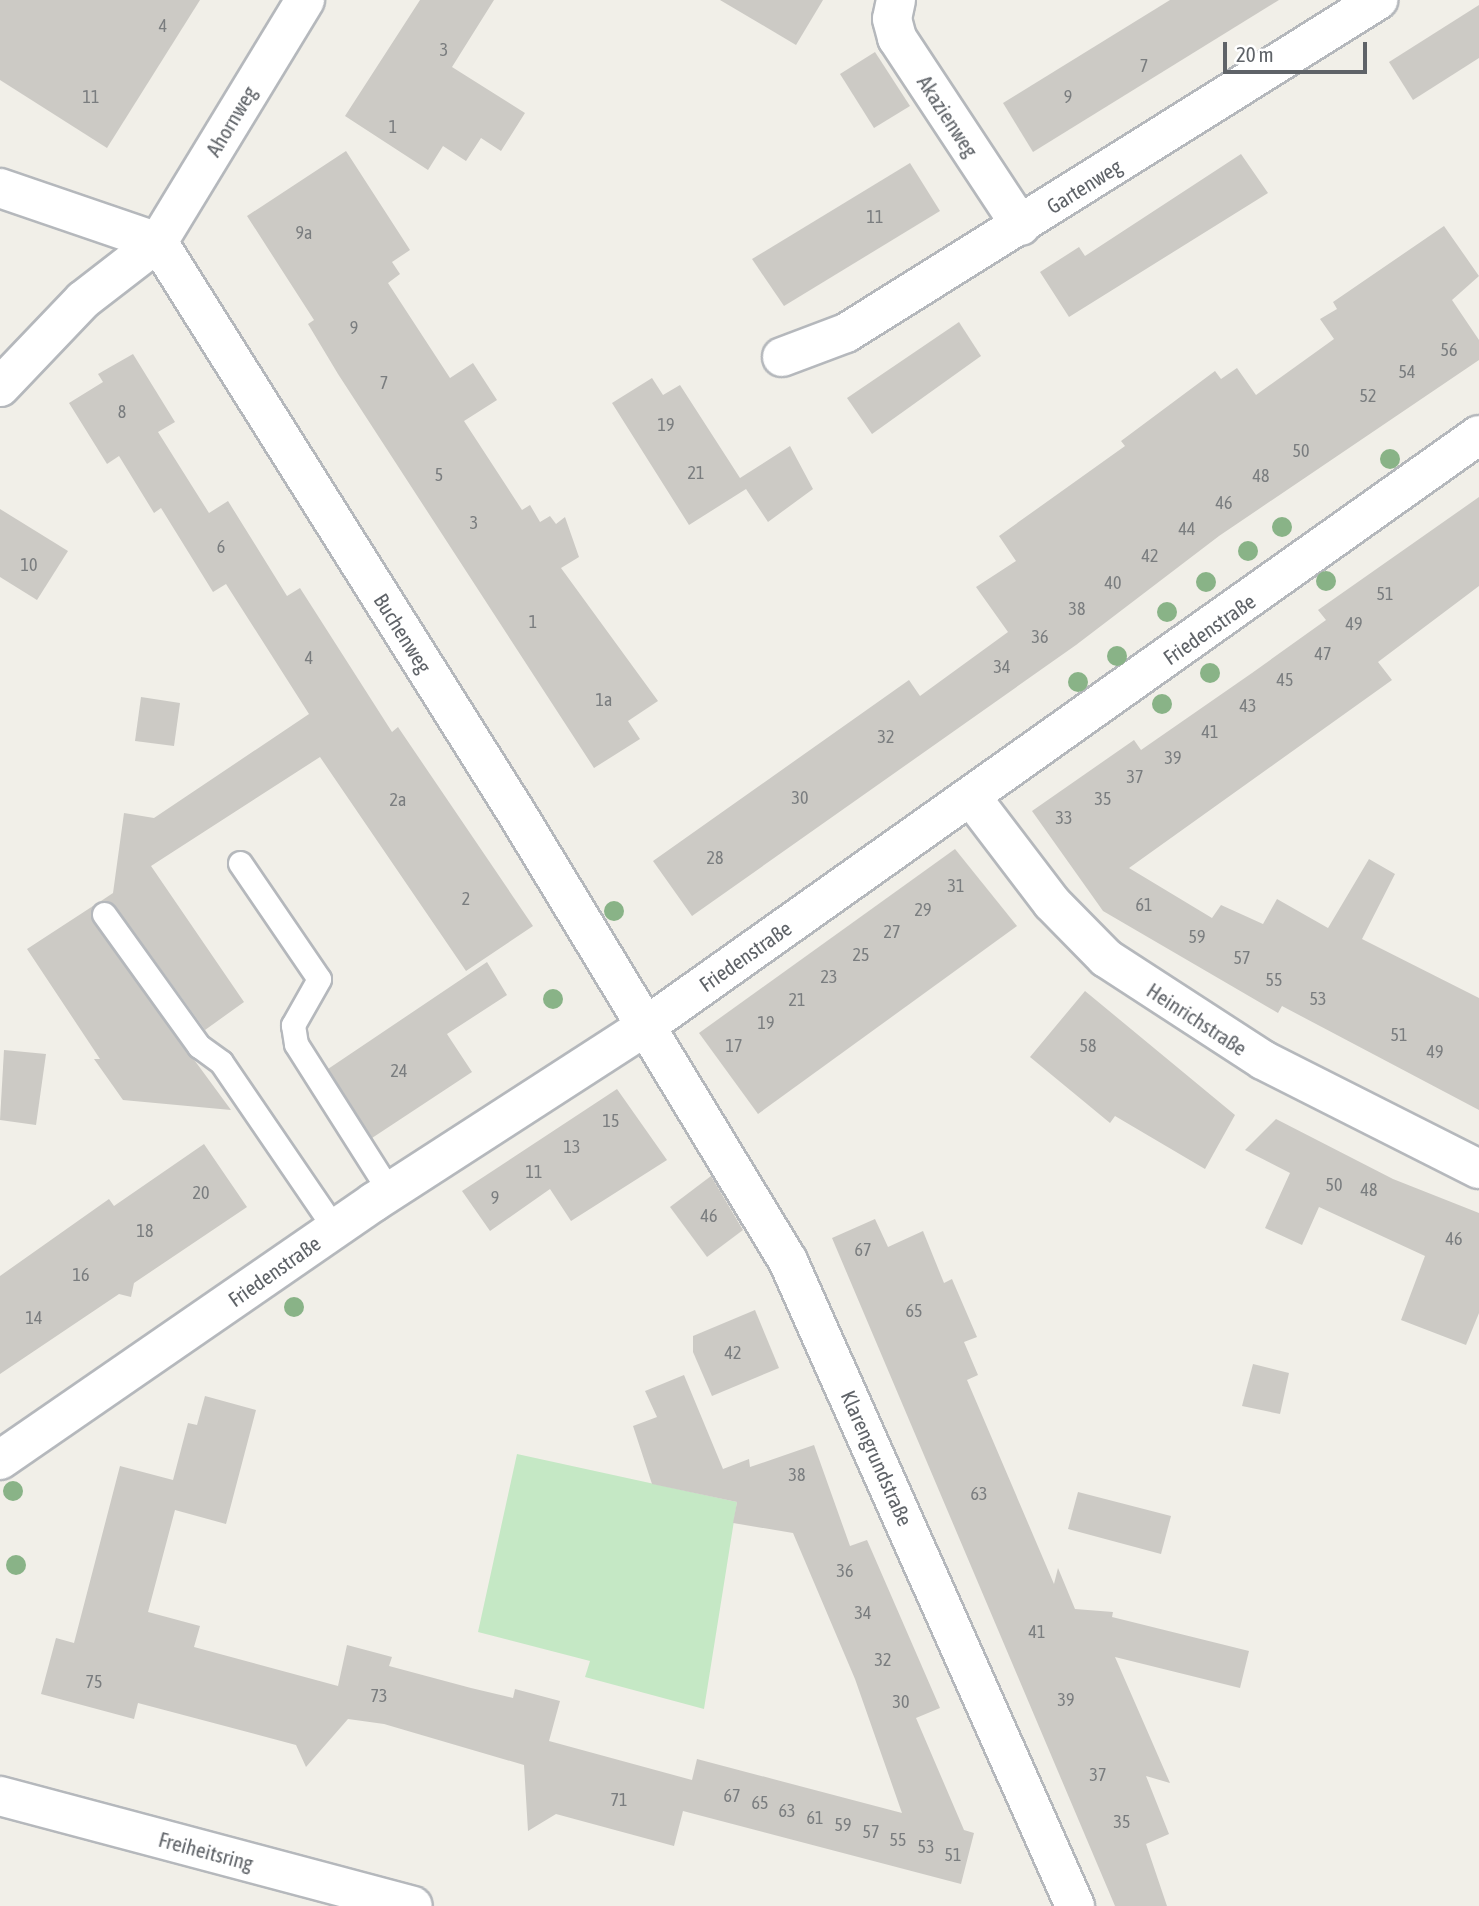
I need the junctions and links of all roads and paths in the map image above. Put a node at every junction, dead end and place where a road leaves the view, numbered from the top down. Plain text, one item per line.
1 (305, 0) edge
2 (897, 0) edge
3 (1378, 0) edge
4 (0, 188) edge
5 (1021, 226) junction
6 (158, 242) junction
7 (782, 357) dead end
8 (0, 387) edge
9 (1479, 435) edge
10 (972, 798) junction
11 (240, 863) dead end
12 (104, 914) dead end
13 (646, 1026) junction
14 (1479, 1169) edge
15 (390, 1192) junction
16 (335, 1229) junction
17 (0, 1460) edge
18 (0, 1796) edge
19 (401, 1904) edge
20 (1075, 1906) edge

1 - 6 street, Ahornweg
2 - 5 street, Akazienweg
3 - 5 street, Gartenweg
4 - 6 street
5 - 7 street, Gartenweg
6 - 8 street
6 - 13 street, Buchenweg
9 - 10 street, Friedenstraße
10 - 13 street, Friedenstraße
10 - 14 street, Heinrichstraße
11 - 15 lane
12 - 16 lane
13 - 15 street, Friedenstraße
13 - 20 street, Klarengrundstraße
15 - 16 street, Friedenstraße
16 - 17 street, Friedenstraße
18 - 19 street, Freiheitsring

